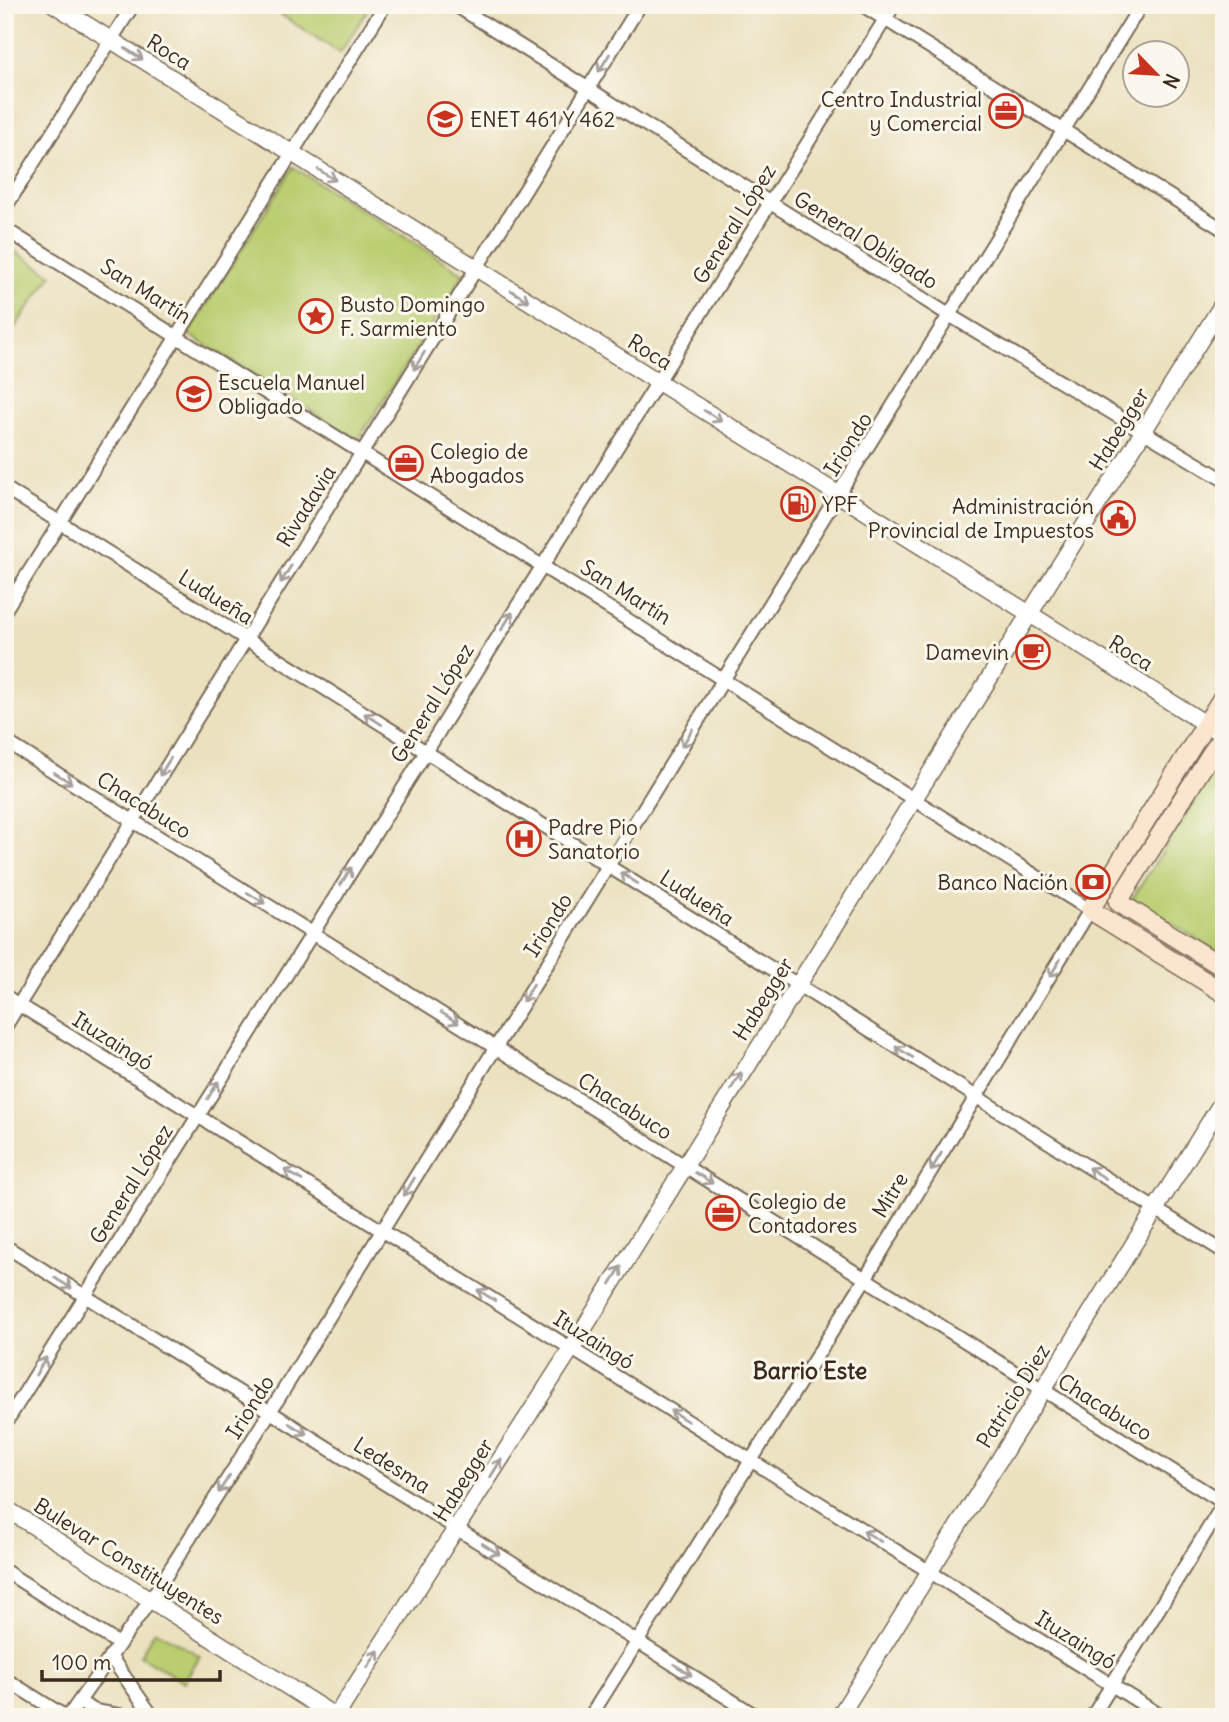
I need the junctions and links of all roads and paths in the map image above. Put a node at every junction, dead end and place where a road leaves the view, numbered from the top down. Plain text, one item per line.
1 (55, 5) edge
2 (133, 5) edge
3 (385, 5) edge
4 (455, 5) edge
5 (640, 5) edge
6 (862, 5) edge
7 (894, 5) edge
8 (1141, 5) edge
9 (885, 20) junction
10 (111, 40) junction
11 (588, 88) junction
12 (1065, 130) junction
13 (293, 154) junction
14 (770, 202) junction
15 (5, 208) edge
16 (5, 229) edge
17 (1224, 230) edge
18 (477, 269) junction
19 (1224, 302) edge
20 (949, 315) junction
21 (177, 337) junction
22 (658, 382) junction
23 (1142, 431) junction
24 (362, 453) junction
25 (1224, 480) edge
26 (5, 488) edge
27 (839, 495) junction
28 (60, 522) junction
29 (542, 566) junction
30 (5, 610) edge
31 (1030, 614) junction
32 (245, 638) junction
33 (723, 680) junction
34 (1224, 695) edge
35 (1206, 724) junction
36 (1223, 734) edge
37 (5, 741) edge
38 (425, 751) junction
39 (914, 799) junction
40 (132, 821) junction
41 (608, 864) junction
42 (1090, 910) junction
43 (311, 932) junction
44 (1224, 968) edge
45 (797, 985) junction
46 (1224, 993) edge
47 (5, 996) edge
48 (19, 1005) junction
49 (5, 1027) edge
50 (495, 1046) junction
51 (976, 1098) junction
52 (1224, 1099) edge
53 (197, 1116) junction
54 (684, 1166) junction
55 (1154, 1209) junction
56 (383, 1230) junction
57 (5, 1246) edge
58 (1224, 1252) edge
59 (865, 1279) junction
60 (84, 1296) junction
61 (571, 1349) junction
62 (1042, 1390) junction
63 (270, 1412) junction
64 (5, 1424) edge
65 (752, 1461) junction
66 (1224, 1503) edge
67 (5, 1508) edge
68 (458, 1529) junction
69 (5, 1571) edge
70 (930, 1572) junction
71 (146, 1604) junction
72 (638, 1642) junction
73 (119, 1644) junction
74 (110, 1656) junction
75 (5, 1679) edge
76 (1112, 1685) junction
77 (79, 1702) junction
78 (92, 1713) edge
79 (67, 1717) edge
80 (130, 1717) edge
81 (153, 1717) edge
82 (336, 1717) edge
83 (590, 1717) edge
84 (758, 1717) edge
85 (839, 1717) edge
86 (1092, 1717) edge
87 (1163, 1717) edge

1 - 10 street, Roca
2 - 10 street
3 - 13 street
4 - 11 street, General Obligado
5 -> 11 street, Rivadavia
6 - 9 street
7 - 9 street, General López
8 - 12 street, Iriondo
9 - 12 street
9 - 14 street, General López
10 -> 13 street, Roca
10 - 15 street
11 - 14 street, General Obligado
11 - 18 street, Rivadavia
12 - 17 street
12 - 20 street, Iriondo
13 -> 18 street, Roca
13 - 21 street
14 - 20 street, General Obligado
14 - 22 street, General López
16 - 21 street, San Martín
18 -> 22 street, Roca
18 -> 24 street, Rivadavia
19 - 23 street, Habegger
20 - 23 street, General Obligado
20 - 27 street, Iriondo
21 - 24 street, San Martín
21 - 28 street
22 -> 27 street, Roca
22 - 29 street, General López
23 - 25 street, General Obligado
23 - 31 street, Habegger
24 - 29 street, San Martín
24 -> 32 street, Rivadavia
26 - 28 street, Ludueña
27 - 31 street, Roca
27 - 33 street, Iriondo
28 - 30 street
28 - 32 street, Ludueña
29 - 33 street, San Martín
38 -> 29 street, General López
31 - 35 street, Roca
31 - 39 street, Habegger
38 -> 32 street, Ludueña
32 -> 40 street, Rivadavia
33 - 39 street, San Martín
33 -> 41 street, Iriondo
34 - 35 main road, Mitre
35 - 36 street, Roca
35 - 42 main road, Mitre
36 - 44 main road
37 -> 40 street, Chacabuco
38 - 41 street, Ludueña
43 -> 38 street, General López
39 - 42 street, San Martín
39 - 45 street, Habegger
40 -> 43 street, Chacabuco
40 - 48 street, Rivadavia
45 -> 41 street, Ludueña
41 -> 50 street, Iriondo
42 - 46 main road, San Martín
42 -> 51 street, Mitre
43 -> 50 street, Chacabuco
53 -> 43 street, General López
51 -> 45 street, Ludueña
54 -> 45 street, Habegger
47 - 48 street, Ituzaingó
48 - 49 street, Rivadavia
48 - 53 street, Ituzaingó
50 - 54 street, Chacabuco
50 -> 56 street, Iriondo
55 -> 51 street, Ludueña
51 -> 59 street, Mitre
52 - 55 street, Patricio Diez
56 -> 53 street, Ituzaingó
53 - 60 street, General López
54 -> 59 street, Chacabuco
61 -> 54 street, Habegger
55 - 58 street, Ludueña
55 - 62 street, Patricio Diez
61 -> 56 street, Ituzaingó
56 - 63 street, Iriondo
57 -> 60 street, Ledesma
59 - 62 street, Chacabuco
59 - 65 street, Mitre
60 - 63 street, Ledesma
64 -> 60 street, General López
65 -> 61 street, Ituzaingó
68 -> 61 street, Habegger
62 - 66 street, Chacabuco
62 - 70 street, Patricio Diez
63 -> 68 street, Ledesma
63 -> 71 street, Iriondo
70 -> 65 street, Ituzaingó
65 - 72 street, Mitre
66 - 76 street
67 - 71 street, Bulevar Constituyentes
68 -> 72 street, Ledesma
82 -> 68 street, Habegger
69 - 73 street
70 - 76 street, Ituzaingó
70 - 85 street, Patricio Diez
71 - 73 street, Iriondo
71 - 82 street, Bulevar Constituyentes
72 - 83 street, Mitre
72 -> 84 street, Ledesma
73 - 74 street, Iriondo
74 - 77 street, Iriondo
74 - 81 street
75 - 79 street
76 - 86 street
76 - 87 street, Ituzaingó
77 - 78 street
77 - 79 street, Iriondo
78 - 80 street

